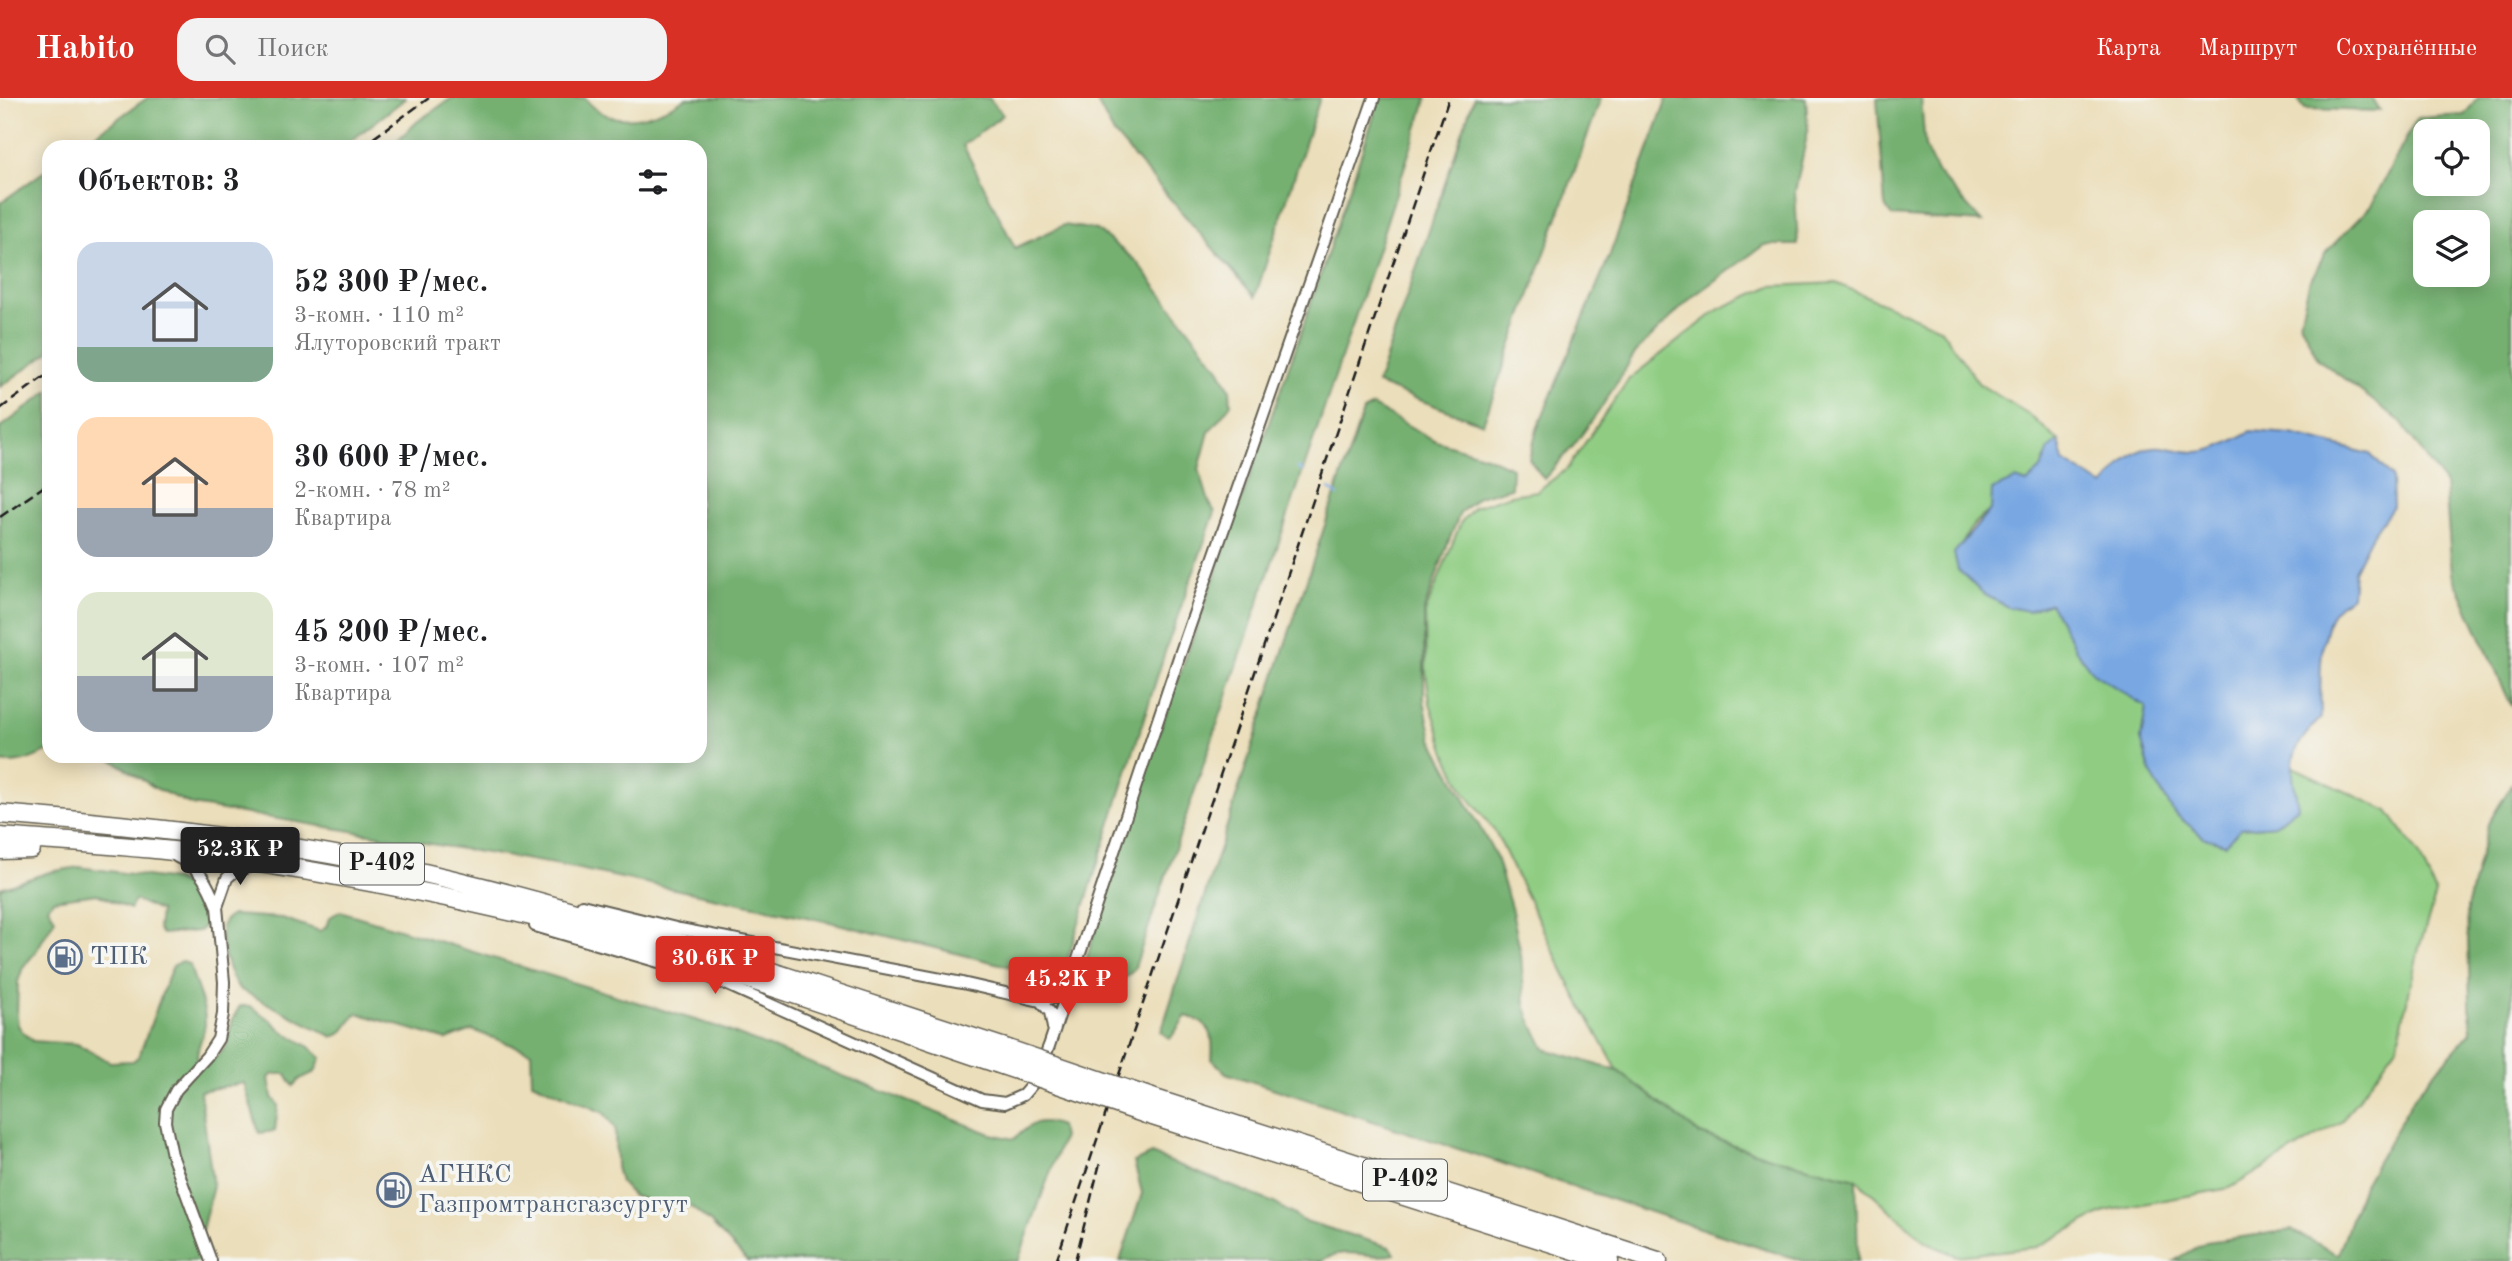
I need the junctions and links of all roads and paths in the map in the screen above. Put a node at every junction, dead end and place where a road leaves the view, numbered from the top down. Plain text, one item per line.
1 (1374, 98) edge
2 (0, 811) edge
3 (73, 821) junction
4 (0, 837) edge
5 (67, 842) junction
6 (0, 850) edge
7 (158, 850) junction
8 (260, 863) junction
9 (452, 879) junction
10 (446, 897) junction
11 (217, 907) junction
12 (1082, 949) junction
13 (1040, 1001) junction
14 (1049, 1046) junction
15 (999, 1055) junction
16 (1149, 1106) junction
17 (211, 1261) edge
18 (1609, 1261) edge
19 (1658, 1261) edge

1 - 12 street
2 - 3 main road
2 - 3 main road
3 - 9 main road, Р-402
4 - 5 main road
5 - 6 main road
5 - 7 main road
7 - 8 main road, Р-402
7 - 11 street
8 - 10 main road, Р-402
8 - 11 street
9 - 13 street
9 - 15 main road, Р-402
10 - 14 street
10 - 15 main road, Р-402
11 - 17 street
12 - 13 street
12 - 14 street
13 - 14 street
15 - 16 main road, Р-402, bridge
16 - 18 main road, Р-402
16 - 19 main road, Р-402

